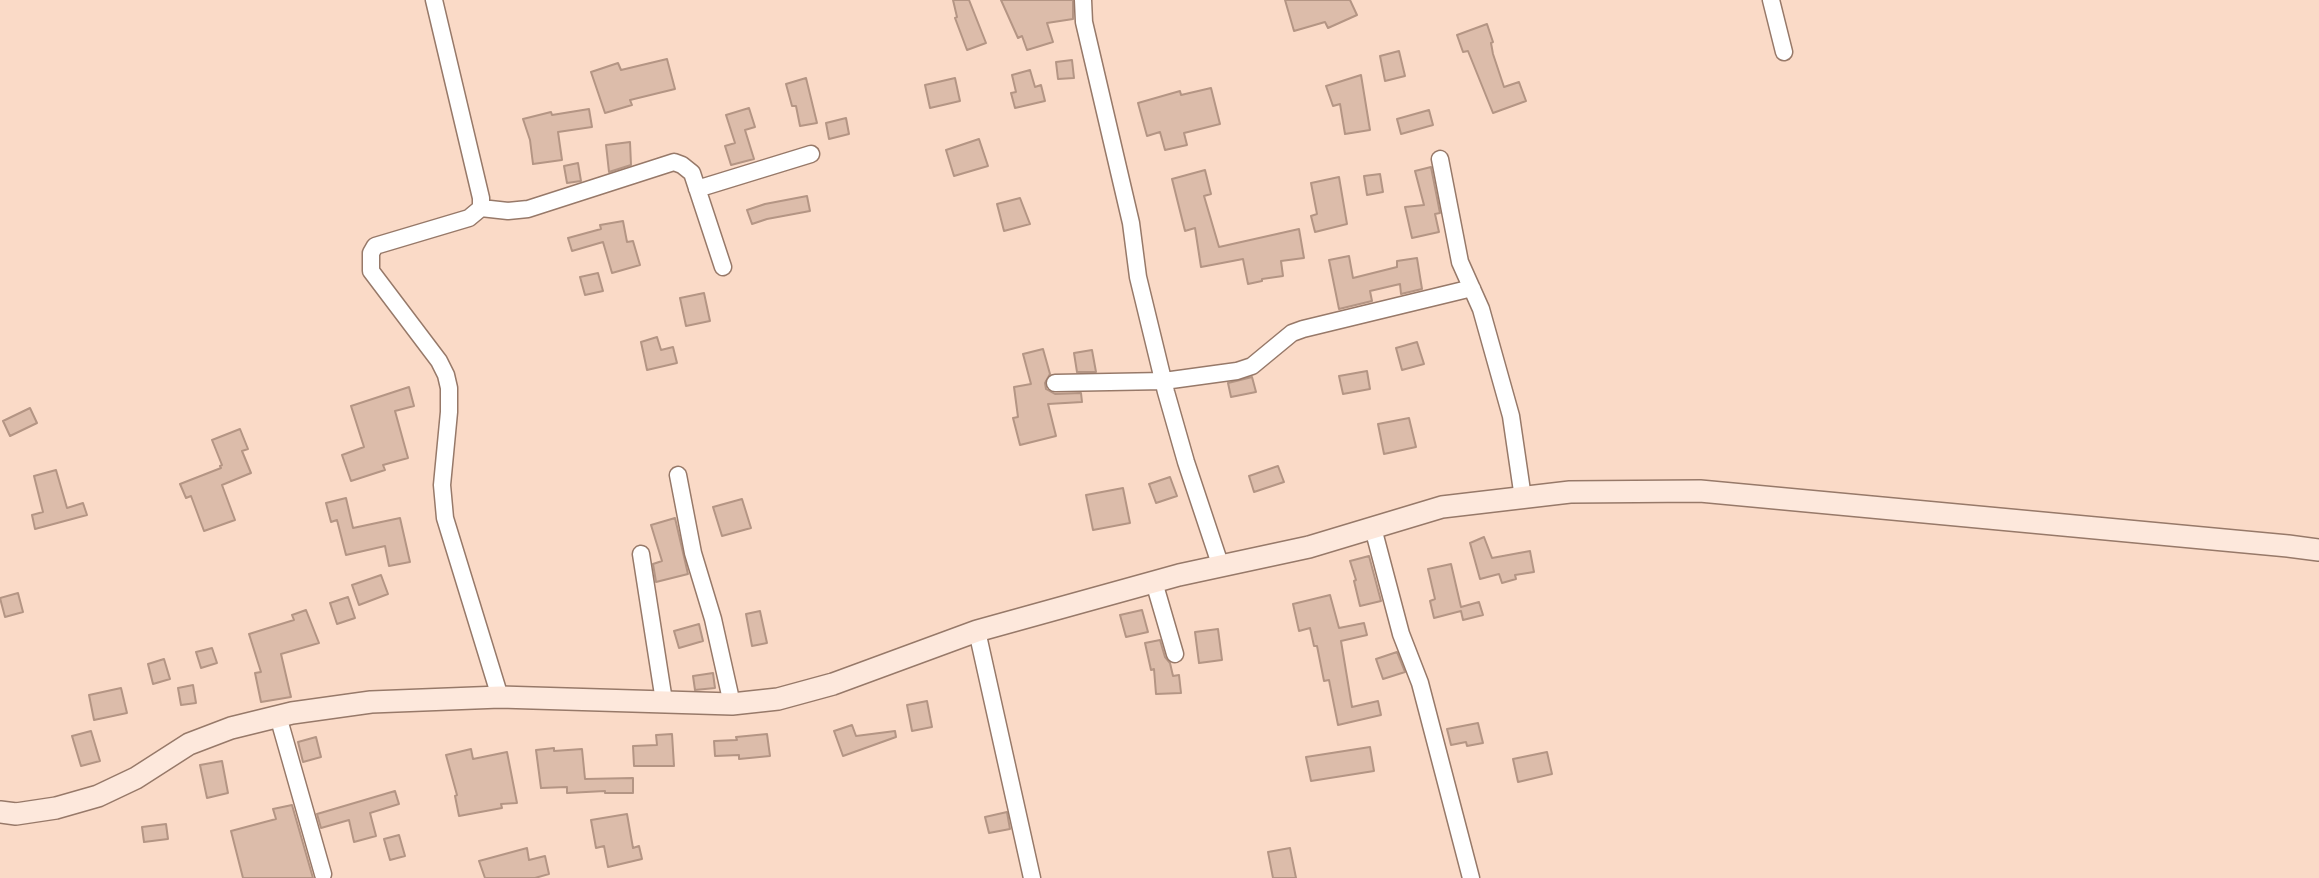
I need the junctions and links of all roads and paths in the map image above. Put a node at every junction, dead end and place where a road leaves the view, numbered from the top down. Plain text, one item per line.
1 (435, 0) edge
2 (1083, 0) edge
3 (1771, 0) edge
4 (1784, 52) dead end
5 (811, 154) dead end
6 (1440, 159) dead end
7 (697, 189) junction
8 (481, 208) junction
9 (723, 267) dead end
10 (1472, 288) junction
11 (1164, 381) junction
12 (1055, 383) dead end
13 (677, 475) dead end
14 (1523, 498) junction
15 (1373, 528) junction
16 (2319, 550) edge
17 (641, 554) dead end
18 (1222, 567) junction
19 (1154, 582) junction
20 (977, 631) junction
21 (1175, 654) dead end
22 (500, 697) junction
23 (664, 701) junction
24 (732, 704) junction
25 (278, 716) junction
26 (0, 812) edge
27 (323, 874) dead end
28 (1032, 878) edge
29 (1471, 878) edge

1 - 8 street
2 - 11 street
3 - 4 street
5 - 7 street
6 - 10 street
7 - 8 street
7 - 9 street
8 - 22 street
10 - 11 street
10 - 14 street
11 - 12 street
11 - 18 street
13 - 24 street
14 - 15 main road
14 - 16 main road
15 - 18 main road
15 - 29 street
17 - 23 street
18 - 19 main road
19 - 20 main road
19 - 21 street
20 - 24 main road
20 - 28 street
22 - 23 main road
22 - 25 main road
23 - 24 main road
25 - 26 main road
25 - 27 street

